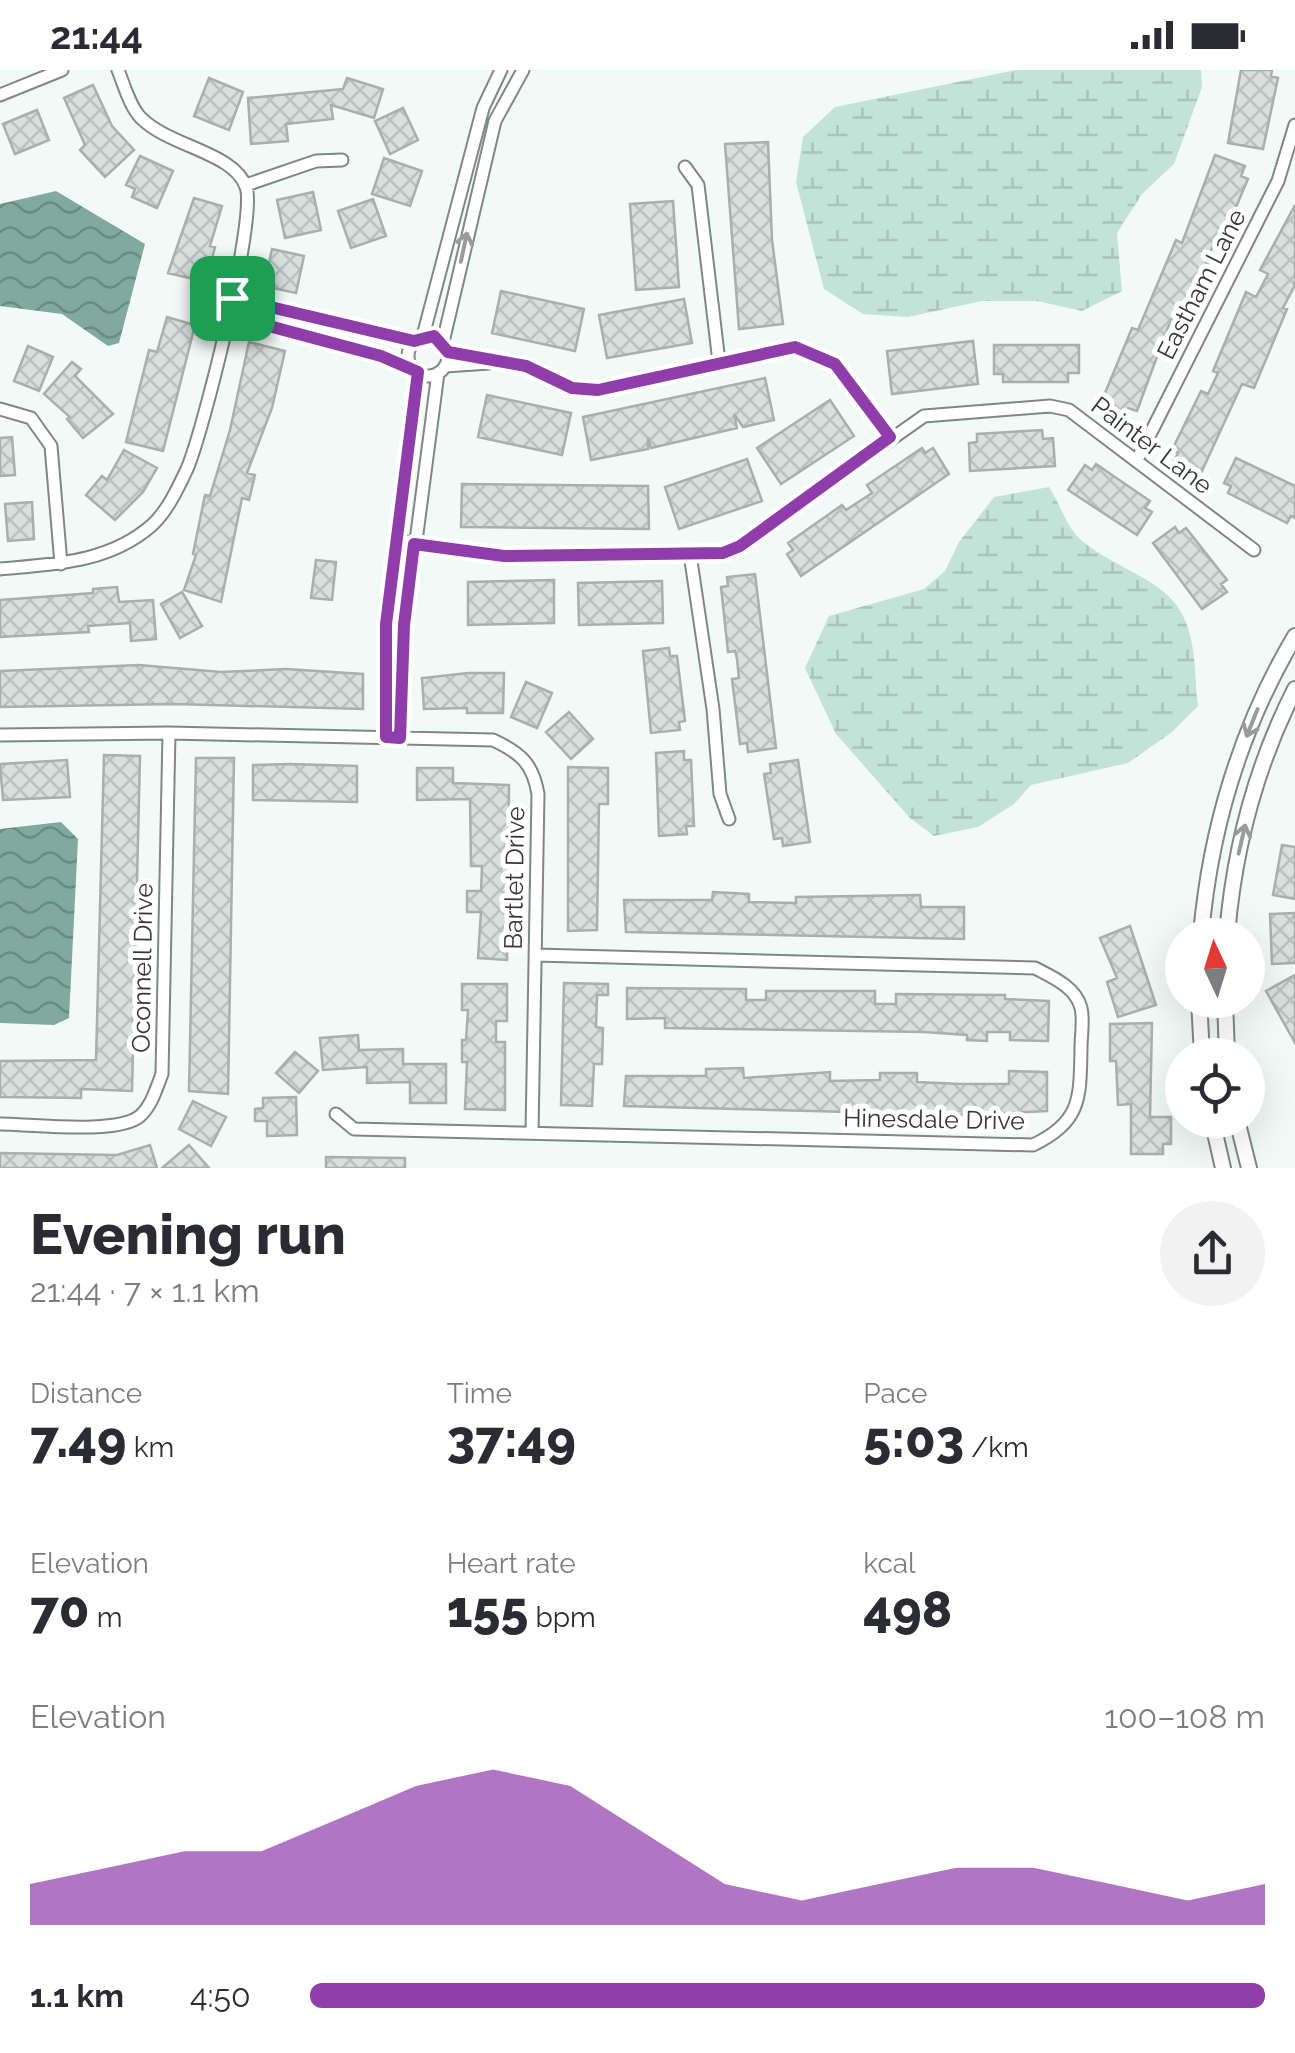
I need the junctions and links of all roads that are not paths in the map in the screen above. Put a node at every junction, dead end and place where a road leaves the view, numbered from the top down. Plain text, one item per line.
1 (62, 70) edge
2 (118, 70) edge
3 (501, 70) edge
4 (523, 70) edge
5 (0, 95) edge
6 (1295, 125) edge
7 (342, 160) dead end
8 (686, 167) dead end
9 (464, 178) junction
10 (480, 184) junction
11 (246, 185) junction
12 (232, 298) junction
13 (228, 315) junction
14 (419, 339) junction
15 (446, 347) junction
16 (494, 362) junction
17 (719, 362) junction
18 (442, 369) junction
19 (415, 370) junction
20 (0, 409) edge
21 (890, 437) junction
22 (1137, 460) junction
23 (398, 540) junction
24 (414, 544) junction
25 (1254, 550) dead end
26 (690, 554) junction
27 (61, 564) junction
28 (0, 569) edge
29 (1295, 636) edge
30 (1291, 653) edge
31 (1295, 690) edge
32 (170, 732) junction
33 (0, 735) edge
34 (386, 737) junction
35 (400, 738) junction
36 (729, 819) dead end
37 (1204, 918) edge
38 (1229, 918) edge
39 (534, 956) junction
40 (336, 1114) dead end
41 (0, 1124) edge
42 (532, 1132) junction
43 (1216, 1138) edge
44 (1242, 1138) edge
45 (1222, 1168) edge
46 (1249, 1168) edge

1 - 5 street
2 - 11 street
3 - 9 street
4 - 10 street
6 - 22 street, Eastham Lane
7 - 11 street
8 - 17 street
9 - 10 street
9 - 14 street
15 -> 10 street
11 - 12 street
12 - 13 street
12 - 14 street
13 - 19 street
13 - 27 street
14 - 15 street
14 - 19 street
15 - 16 street
15 - 18 street
16 - 17 street
16 - 18 street
17 - 21 street
18 - 19 street
18 - 24 street
19 - 23 street
20 - 27 street
21 - 22 street, Painter Lane
21 - 26 street, Painter Lane
22 - 25 street, Painter Lane
23 - 24 street, Painter Lane
23 - 34 street
24 - 26 street, Painter Lane
24 - 35 street
26 - 36 street
27 - 28 street
29 - 30 street
30 -> 37 street
38 -> 31 street
32 - 33 street
32 - 34 street
32 - 41 street, Oconnell Drive
34 - 35 street
35 - 39 street, Bartlet Drive
39 - 42 street, Bartlet Drive
39 - 42 street, Hinesdale Drive
40 - 42 street
43 - 45 street
44 - 46 street

